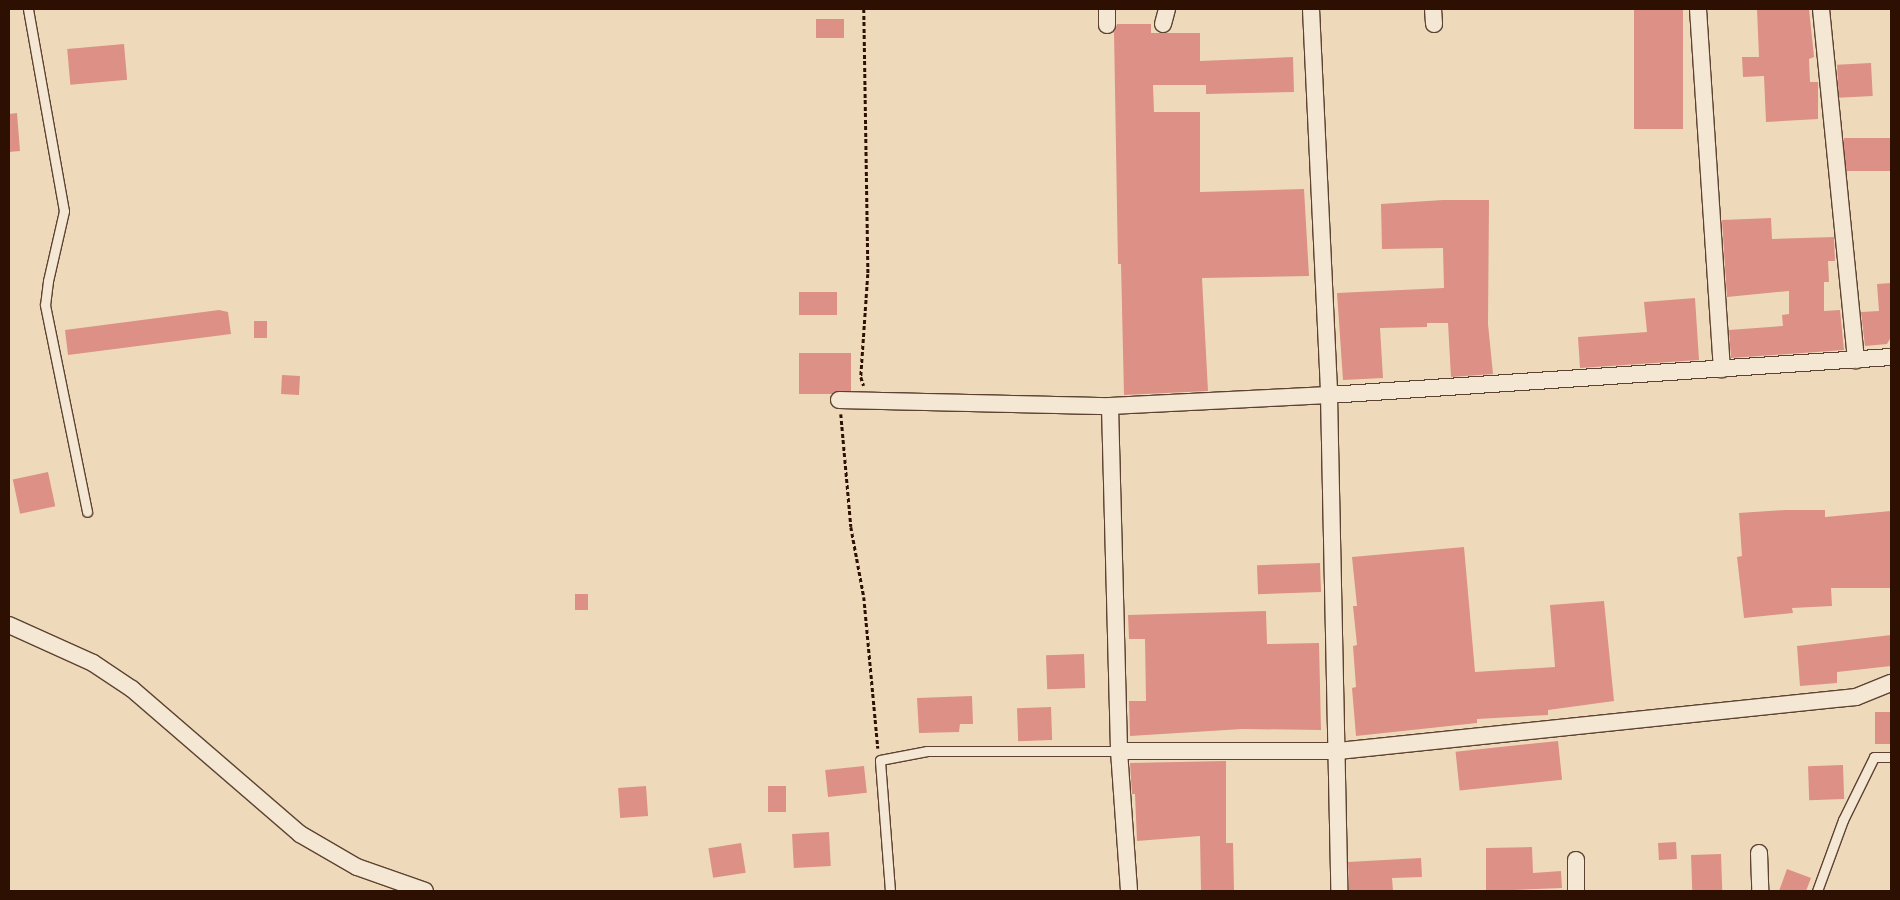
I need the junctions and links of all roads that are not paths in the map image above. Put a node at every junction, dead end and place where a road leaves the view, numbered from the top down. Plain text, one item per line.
1 (28, 9) edge
2 (1311, 9) edge
3 (1698, 9) edge
4 (1821, 9) edge
5 (1891, 357) edge
6 (1856, 360) junction
7 (1722, 369) junction
8 (1329, 395) junction
9 (839, 400) road end
10 (1110, 406) junction
11 (88, 512) dead end
12 (9, 625) edge
13 (1891, 683) edge
14 (1338, 750) junction
15 (1119, 751) junction
16 (1891, 757) edge
17 (1759, 853) dead end
18 (1576, 860) dead end
19 (425, 891) edge
20 (890, 891) edge
21 (1129, 891) edge
22 (1340, 891) edge
23 (1576, 891) edge
24 (1760, 891) edge
25 (1817, 891) edge

1 - 11 lane
2 - 8 street
3 - 7 street
4 - 6 street
5 - 6 street
6 - 7 street
7 - 8 street
8 - 10 street
8 - 14 street
9 - 10 street
10 - 15 street
12 - 19 street
13 - 14 street
14 - 15 street
14 - 22 street
15 - 20 lane
15 - 21 street
16 - 25 lane
17 - 24 street
18 - 23 street

